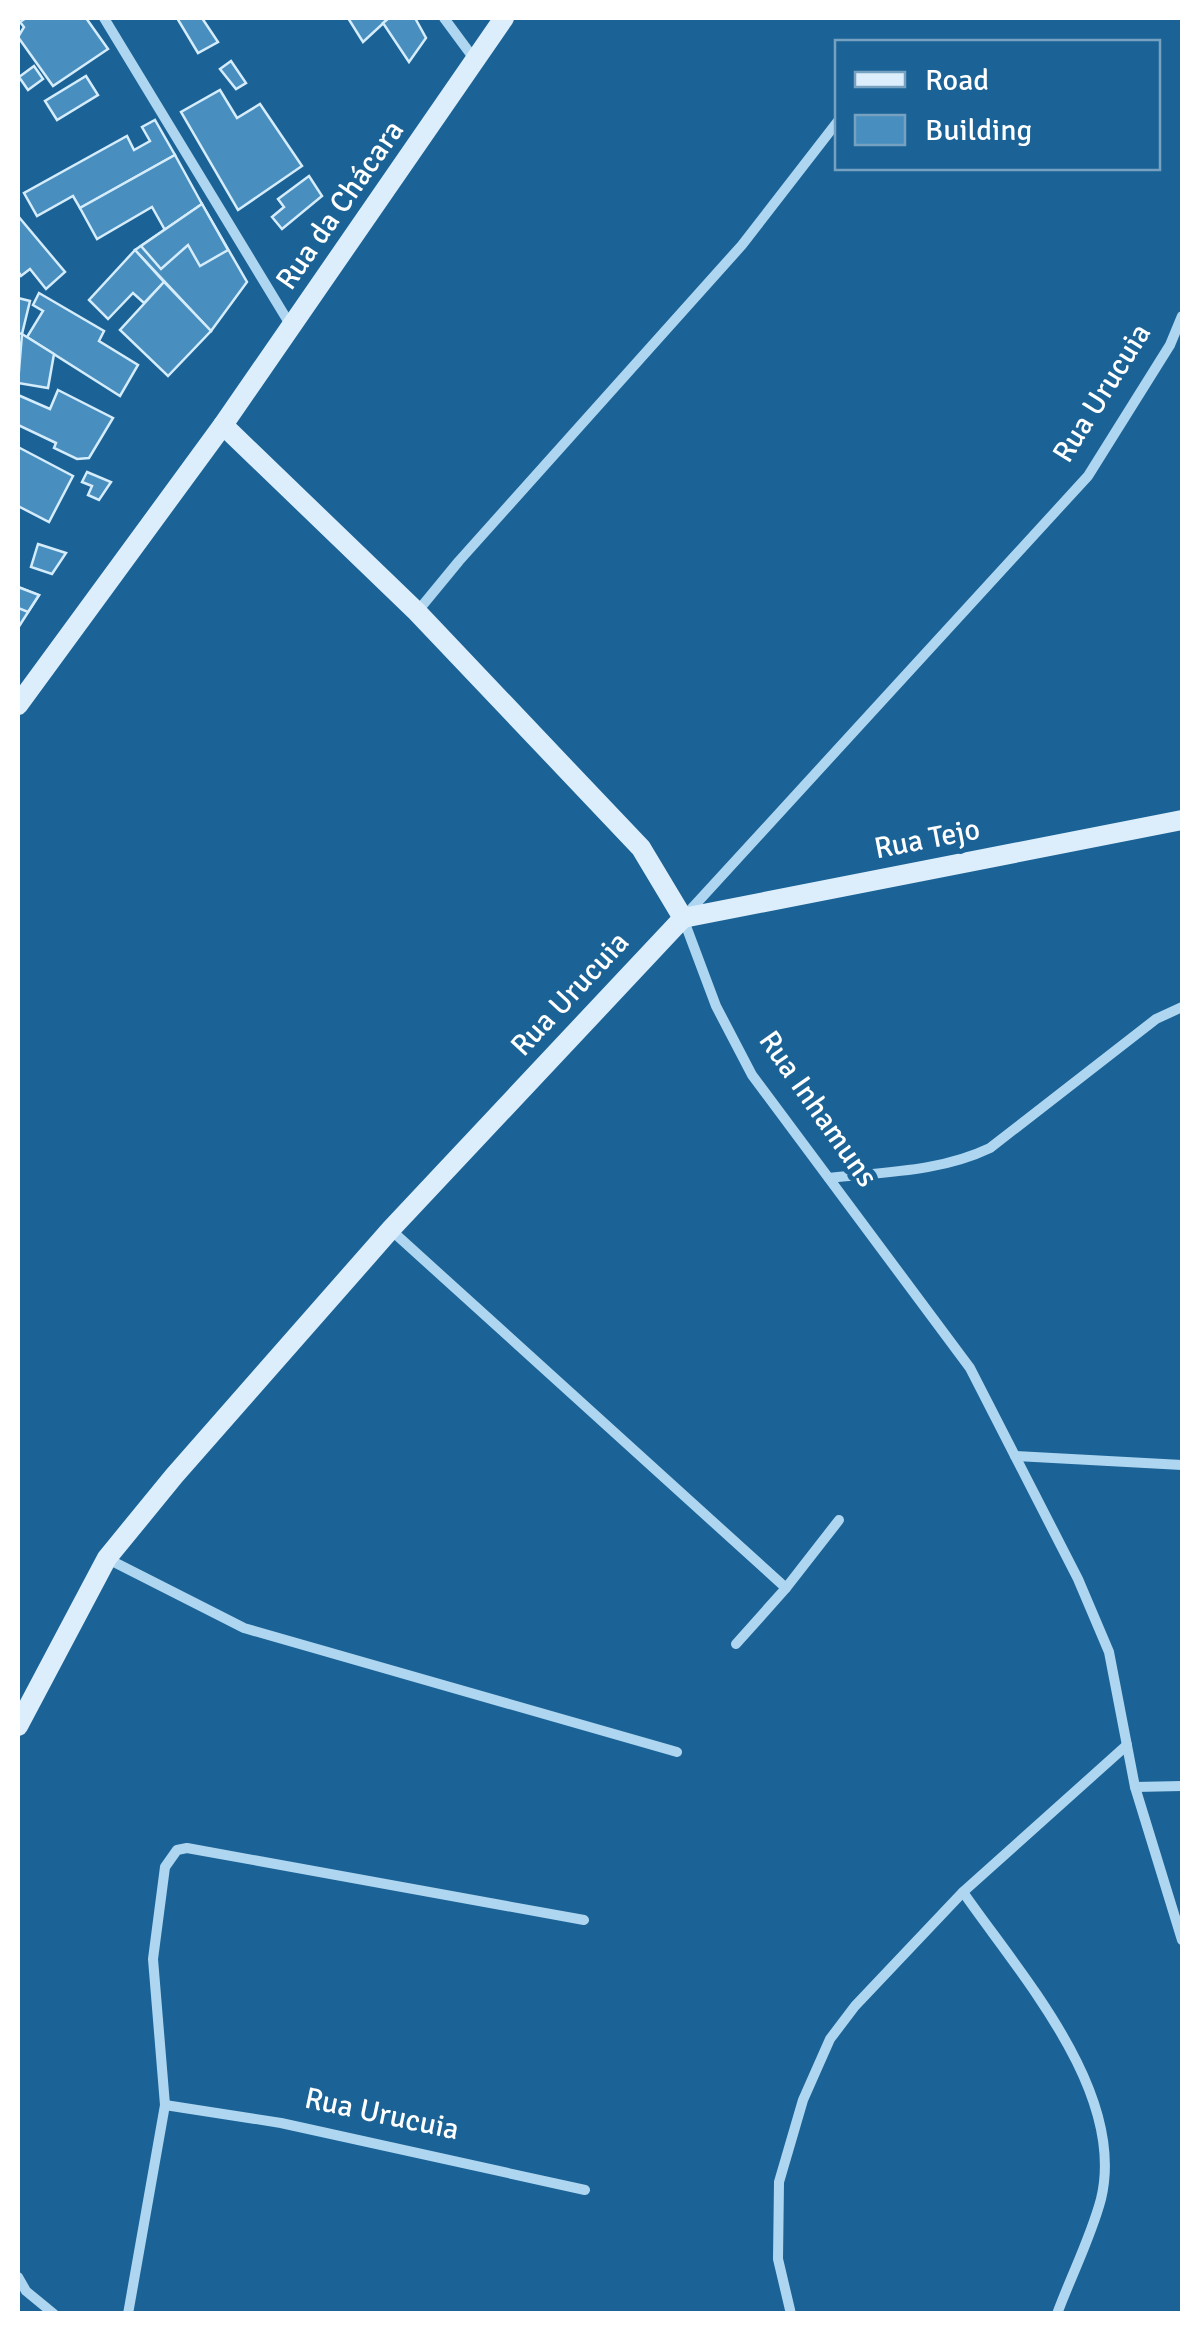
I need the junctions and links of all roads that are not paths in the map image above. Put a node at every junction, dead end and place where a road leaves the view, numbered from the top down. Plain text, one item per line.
1 (104, 18) edge
2 (444, 18) edge
3 (504, 18) edge
4 (476, 60) junction
5 (835, 125) edge
6 (1182, 316) edge
7 (292, 327) junction
8 (1176, 344) edge
9 (223, 425) junction
10 (417, 612) junction
11 (18, 705) edge
12 (1182, 820) edge
13 (683, 918) junction
14 (1182, 1006) edge
15 (829, 1178) junction
16 (390, 1229) junction
17 (1015, 1456) junction
18 (1182, 1465) edge
19 (839, 1520) dead end
20 (107, 1558) junction
21 (786, 1588) junction
22 (736, 1644) dead end
23 (18, 1726) edge
24 (1126, 1744) junction
25 (678, 1752) dead end
26 (1135, 1786) junction
27 (1182, 1786) edge
28 (962, 1892) junction
29 (584, 1920) dead end
30 (1182, 1940) edge
31 (165, 2106) junction
32 (585, 2190) dead end
33 (18, 2277) edge
34 (54, 2314) edge
35 (128, 2314) edge
36 (791, 2314) edge
37 (1057, 2314) edge

1 - 7 street
2 - 4 street
3 - 4 street, Rua da Chácara
4 - 7 street, Rua da Chácara
5 - 10 street
6 - 8 street, Rua Urucuia
7 - 9 street, Rua da Chácara
8 - 13 street, Rua Urucuia
9 - 10 street, Rua Inhamuns
9 - 11 street, Rua da Chácara
10 - 13 street, Rua Inhamuns
12 - 13 street, Rua Tejo
13 - 15 street, Rua Inhamuns
13 - 16 street, Rua Urucuia
14 - 15 street
15 - 17 street, Rua Inhamuns
16 - 20 street, Rua Urucuia
16 - 21 street
17 - 18 street
17 - 24 street, Rua Inhamuns
19 - 21 street
20 - 23 street, Rua Urucuia
20 - 25 street
21 - 22 street
24 - 26 street, Rua Inhamuns
24 - 28 street
26 - 27 street
26 - 30 street, Rua Inhamuns
28 - 36 street
28 - 37 street
29 - 31 street
31 - 32 street, Rua Urucuia
31 - 35 street
33 - 34 street

